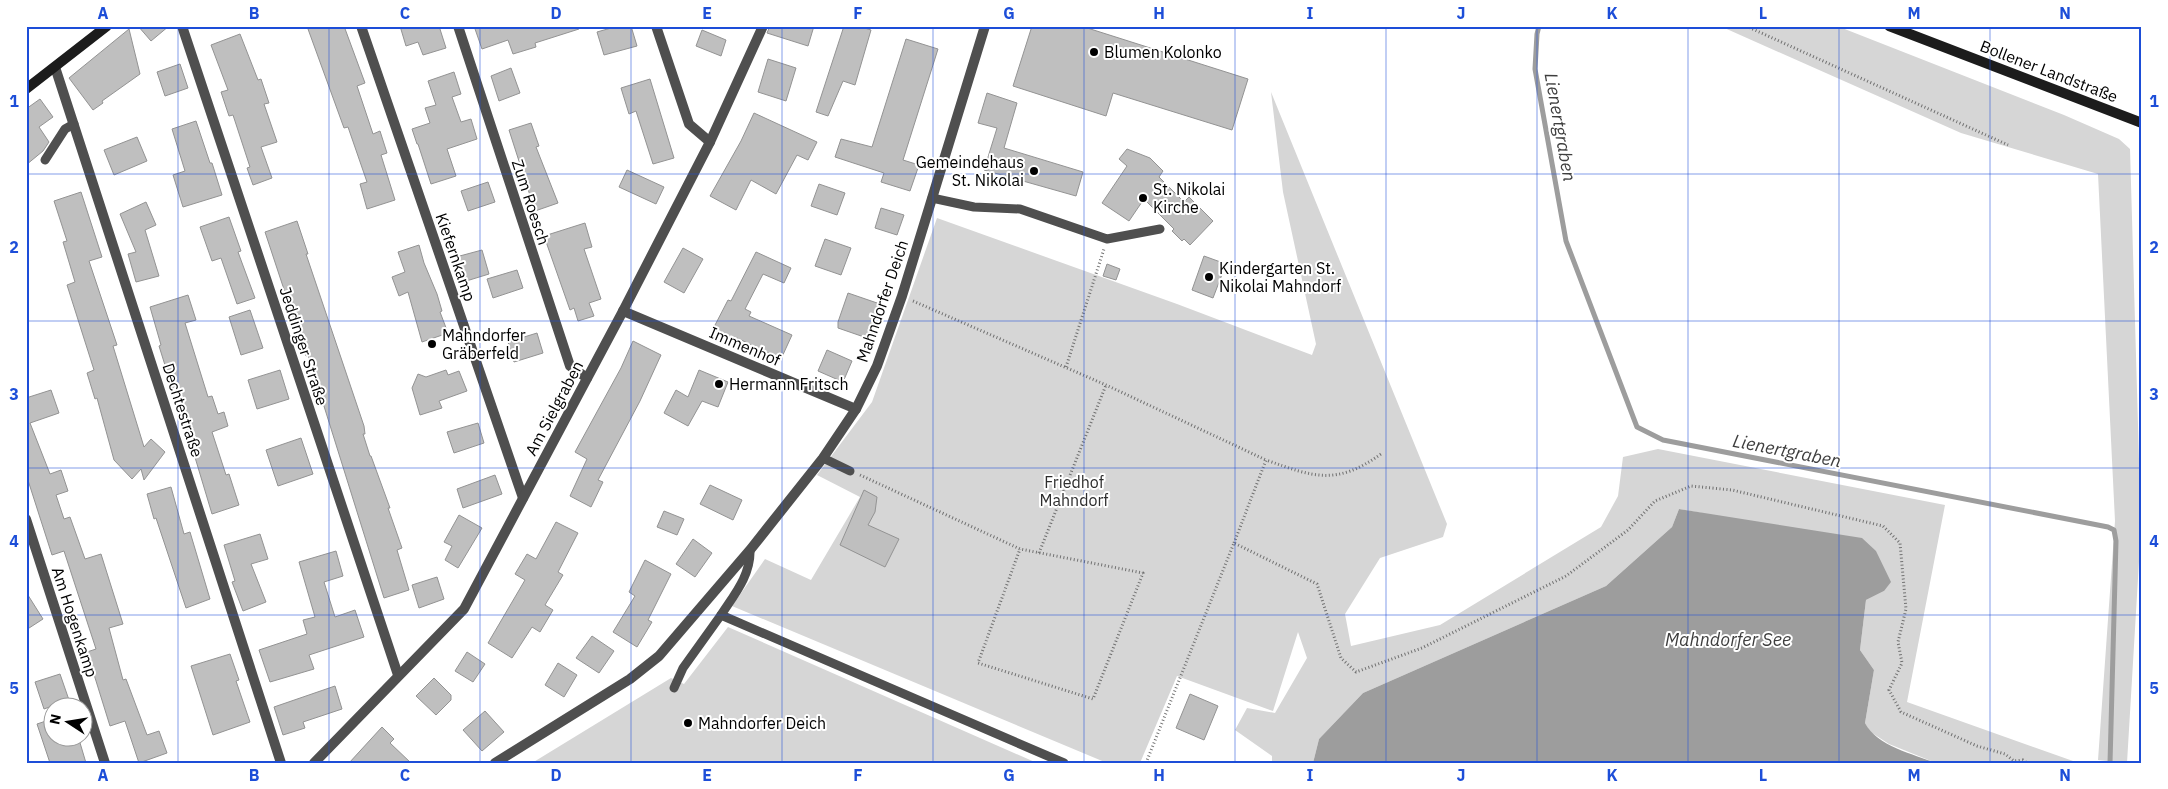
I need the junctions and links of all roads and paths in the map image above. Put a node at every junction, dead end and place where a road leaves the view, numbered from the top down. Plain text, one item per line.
1 (107, 26) edge
2 (182, 26) edge
3 (361, 26) edge
4 (458, 26) edge
5 (656, 26) edge
6 (763, 26) edge
7 (985, 26) edge
8 (1746, 26) edge
9 (1889, 26) edge
10 (56, 67) junction
11 (26, 89) edge
12 (2142, 123) edge
13 (74, 124) junction
14 (710, 142) junction
15 (2008, 145) dead end
16 (45, 160) dead end
17 (932, 198) junction
18 (1160, 229) dead end
19 (1107, 239) junction
20 (902, 296) junction
21 (623, 311) junction
22 (1066, 367) junction
23 (588, 378) junction
24 (1106, 385) junction
25 (856, 409) junction
26 (1381, 454) dead end
27 (823, 458) junction
28 (1266, 460) junction
29 (850, 471) joint
30 (523, 498) junction
31 (26, 519) edge
32 (1234, 543) junction
33 (1020, 549) junction
34 (750, 550) junction
35 (1039, 553) junction
36 (721, 615) junction
37 (398, 675) junction
38 (674, 688) dead end
39 (105, 763) edge
40 (281, 763) edge
41 (314, 763) edge
42 (495, 763) edge
43 (1064, 763) edge
44 (1146, 763) edge
45 (2027, 763) edge

1 - 10 street
2 - 37 street, Jeddinger Straße
3 - 30 street, Kiefernkamp
4 - 23 street, Zum Roesch
5 - 14 street
6 - 14 street, Am Sielgraben
7 - 17 street, Mahndorfer Deich
8 - 15 path
9 - 12 street, Bollener Landstraße
10 - 11 street
10 - 13 street, Dechtestraße
13 - 16 lane
13 - 40 street, Dechtestraße
14 - 21 street, Am Sielgraben
17 - 19 lane
17 - 20 street, Mahndorfer Deich
18 - 19 lane
19 - 22 path
20 - 22 path
20 - 25 street, Mahndorfer Deich
21 - 23 street, Am Sielgraben
21 - 25 street, Immenhof
22 - 24 path
23 - 30 street, Am Sielgraben
24 - 28 path
24 - 35 path
25 - 27 street, Mahndorfer Deich
26 - 28 path
27 - 29 lane
27 - 34 street, Mahndorfer Deich
28 - 32 path
29 - 33 path
30 - 37 street, Am Sielgraben
31 - 39 street, Am Hogenkamp
32 - 44 path
32 - 45 path
33 - 35 path
33 - 35 path
34 - 36 lane
34 - 42 street, Mahndorfer Deich
36 - 38 lane
36 - 43 lane
37 - 41 street, Am Sielgraben

